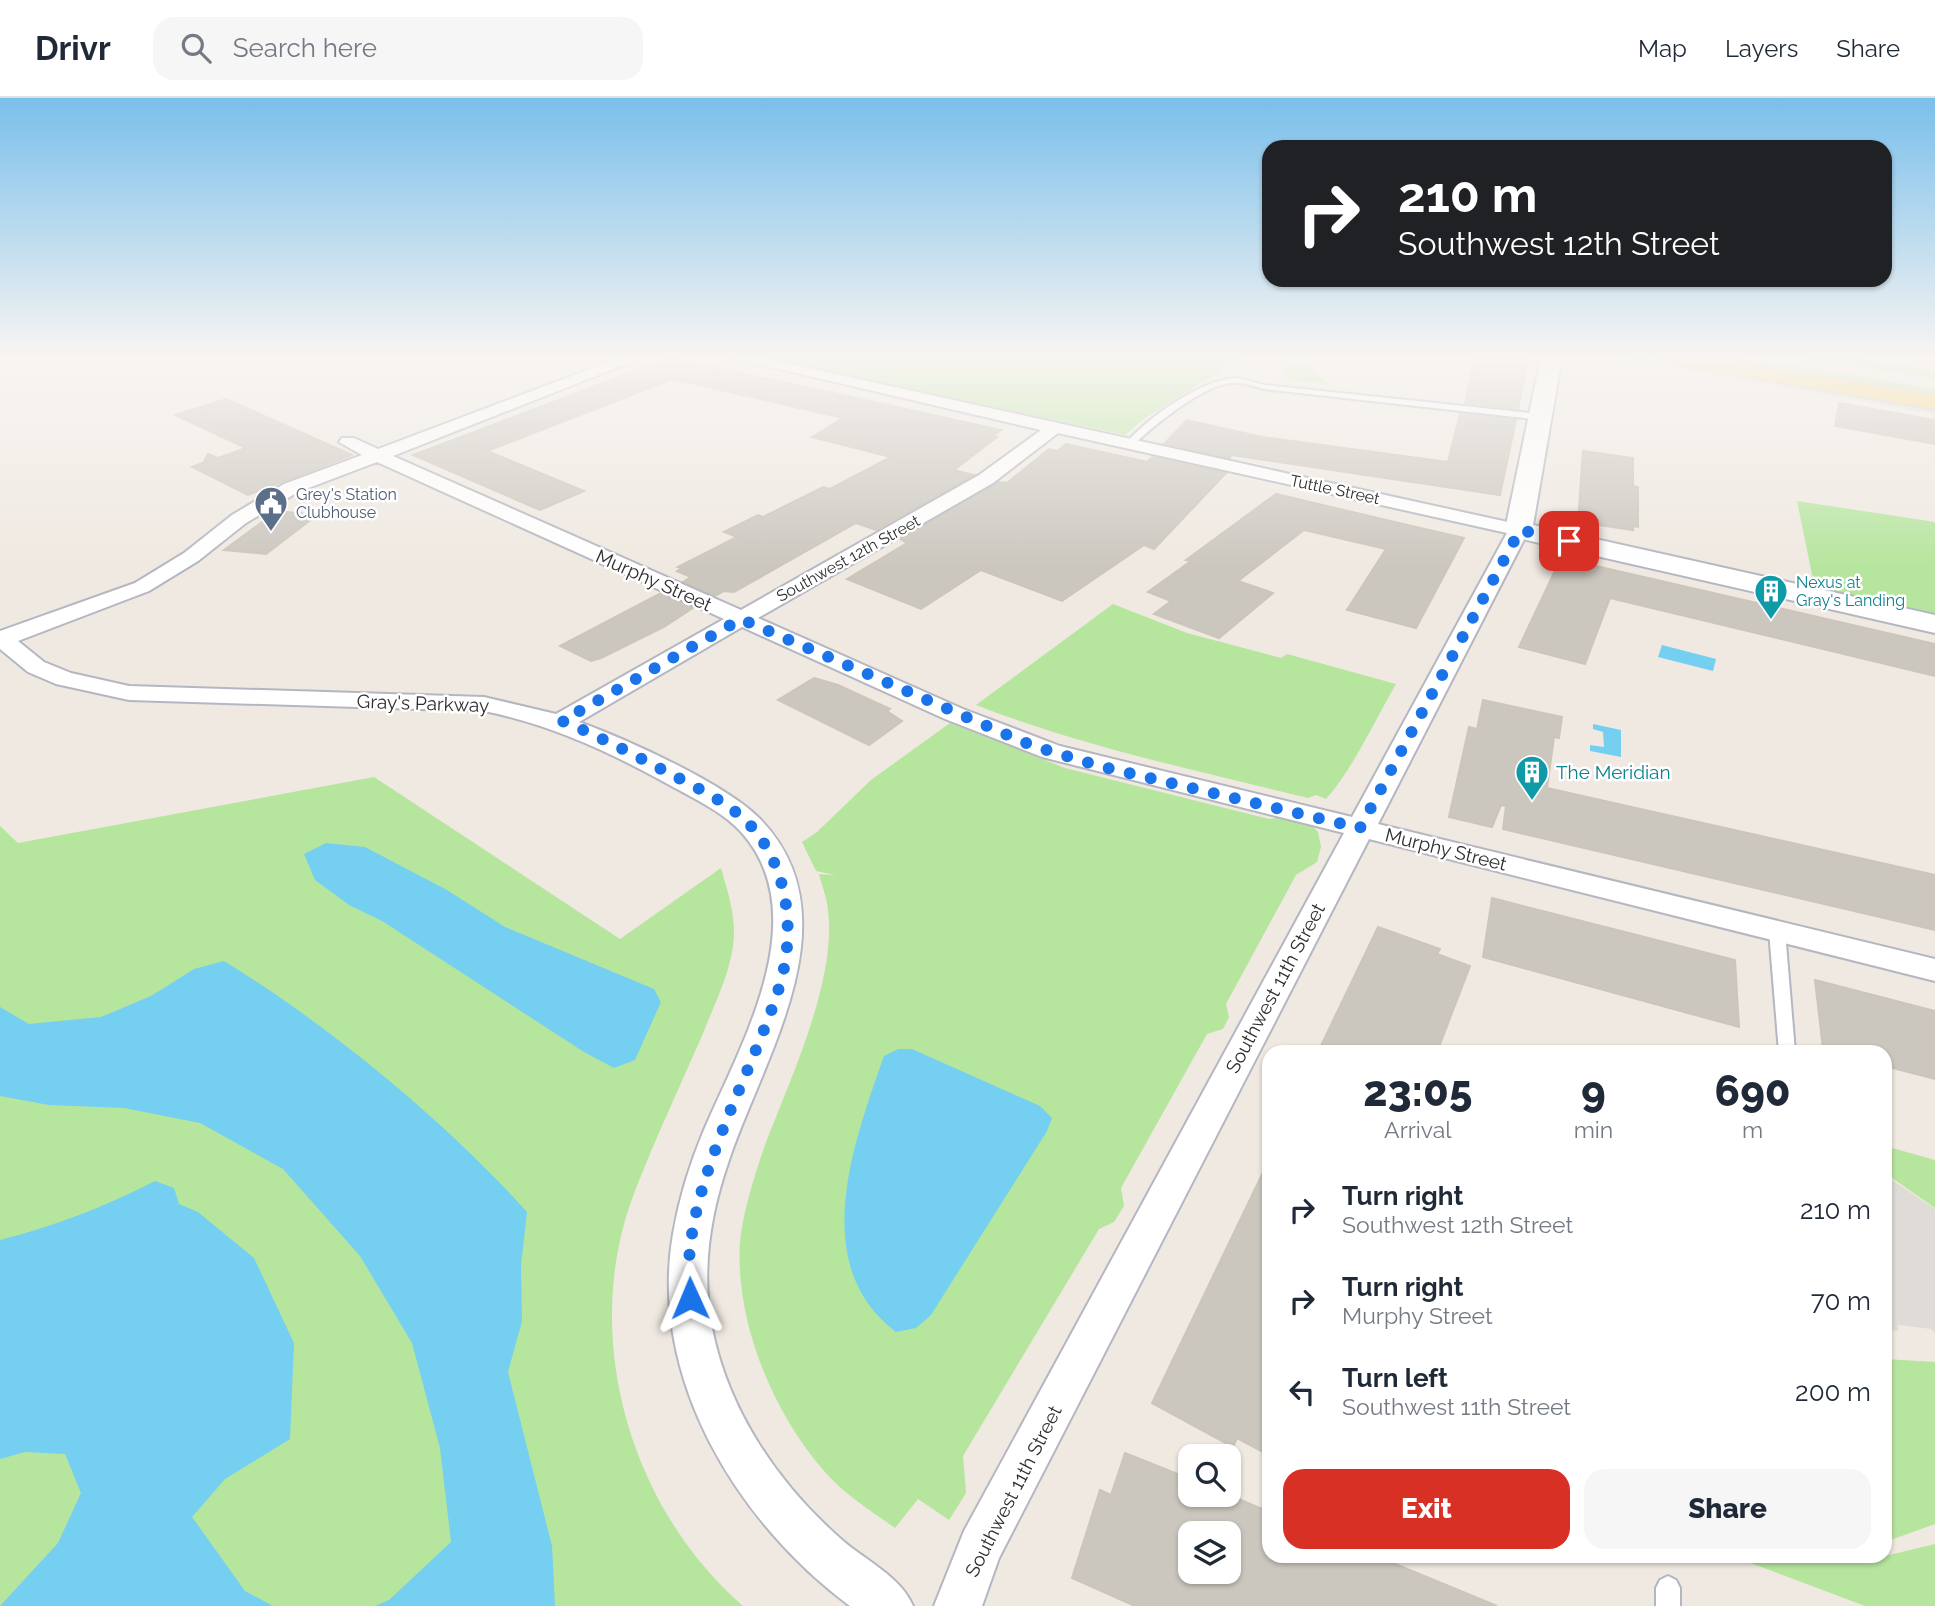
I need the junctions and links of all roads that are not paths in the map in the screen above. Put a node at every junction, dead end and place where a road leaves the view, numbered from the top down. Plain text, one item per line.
1 (450, 427) edge
2 (1056, 427) edge
3 (1058, 427) edge
4 (1148, 427) edge
5 (1539, 427) edge
6 (348, 442) dead end
7 (1130, 443) junction
8 (377, 455) junction
9 (1520, 530) junction
10 (741, 619) junction
11 (1935, 624) edge
12 (0, 639) edge
13 (562, 721) junction
14 (1360, 828) junction
15 (1777, 931) junction
16 (1935, 970) edge
17 (1786, 1045) edge
18 (889, 1606) edge
19 (958, 1606) edge

1 - 8 street
2 - 10 street, Southwest 12th Street
3 - 7 street, Tuttle Street
4 - 7 lane
5 - 9 street, Southwest 11th Street
6 - 8 street, Murphy Street
7 - 9 street, Tuttle Street
8 - 10 street, Murphy Street
8 - 12 street
9 - 11 street, Tuttle Street
9 - 14 street, Southwest 11th Street
10 - 13 street, Southwest 12th Street
10 - 14 street, Murphy Street
12 - 13 street, Gray's Parkway
13 - 18 street, Gray's Parkway
14 - 15 street, Murphy Street
14 - 19 street, Southwest 11th Street
15 - 16 street, Murphy Street
15 - 17 lane

